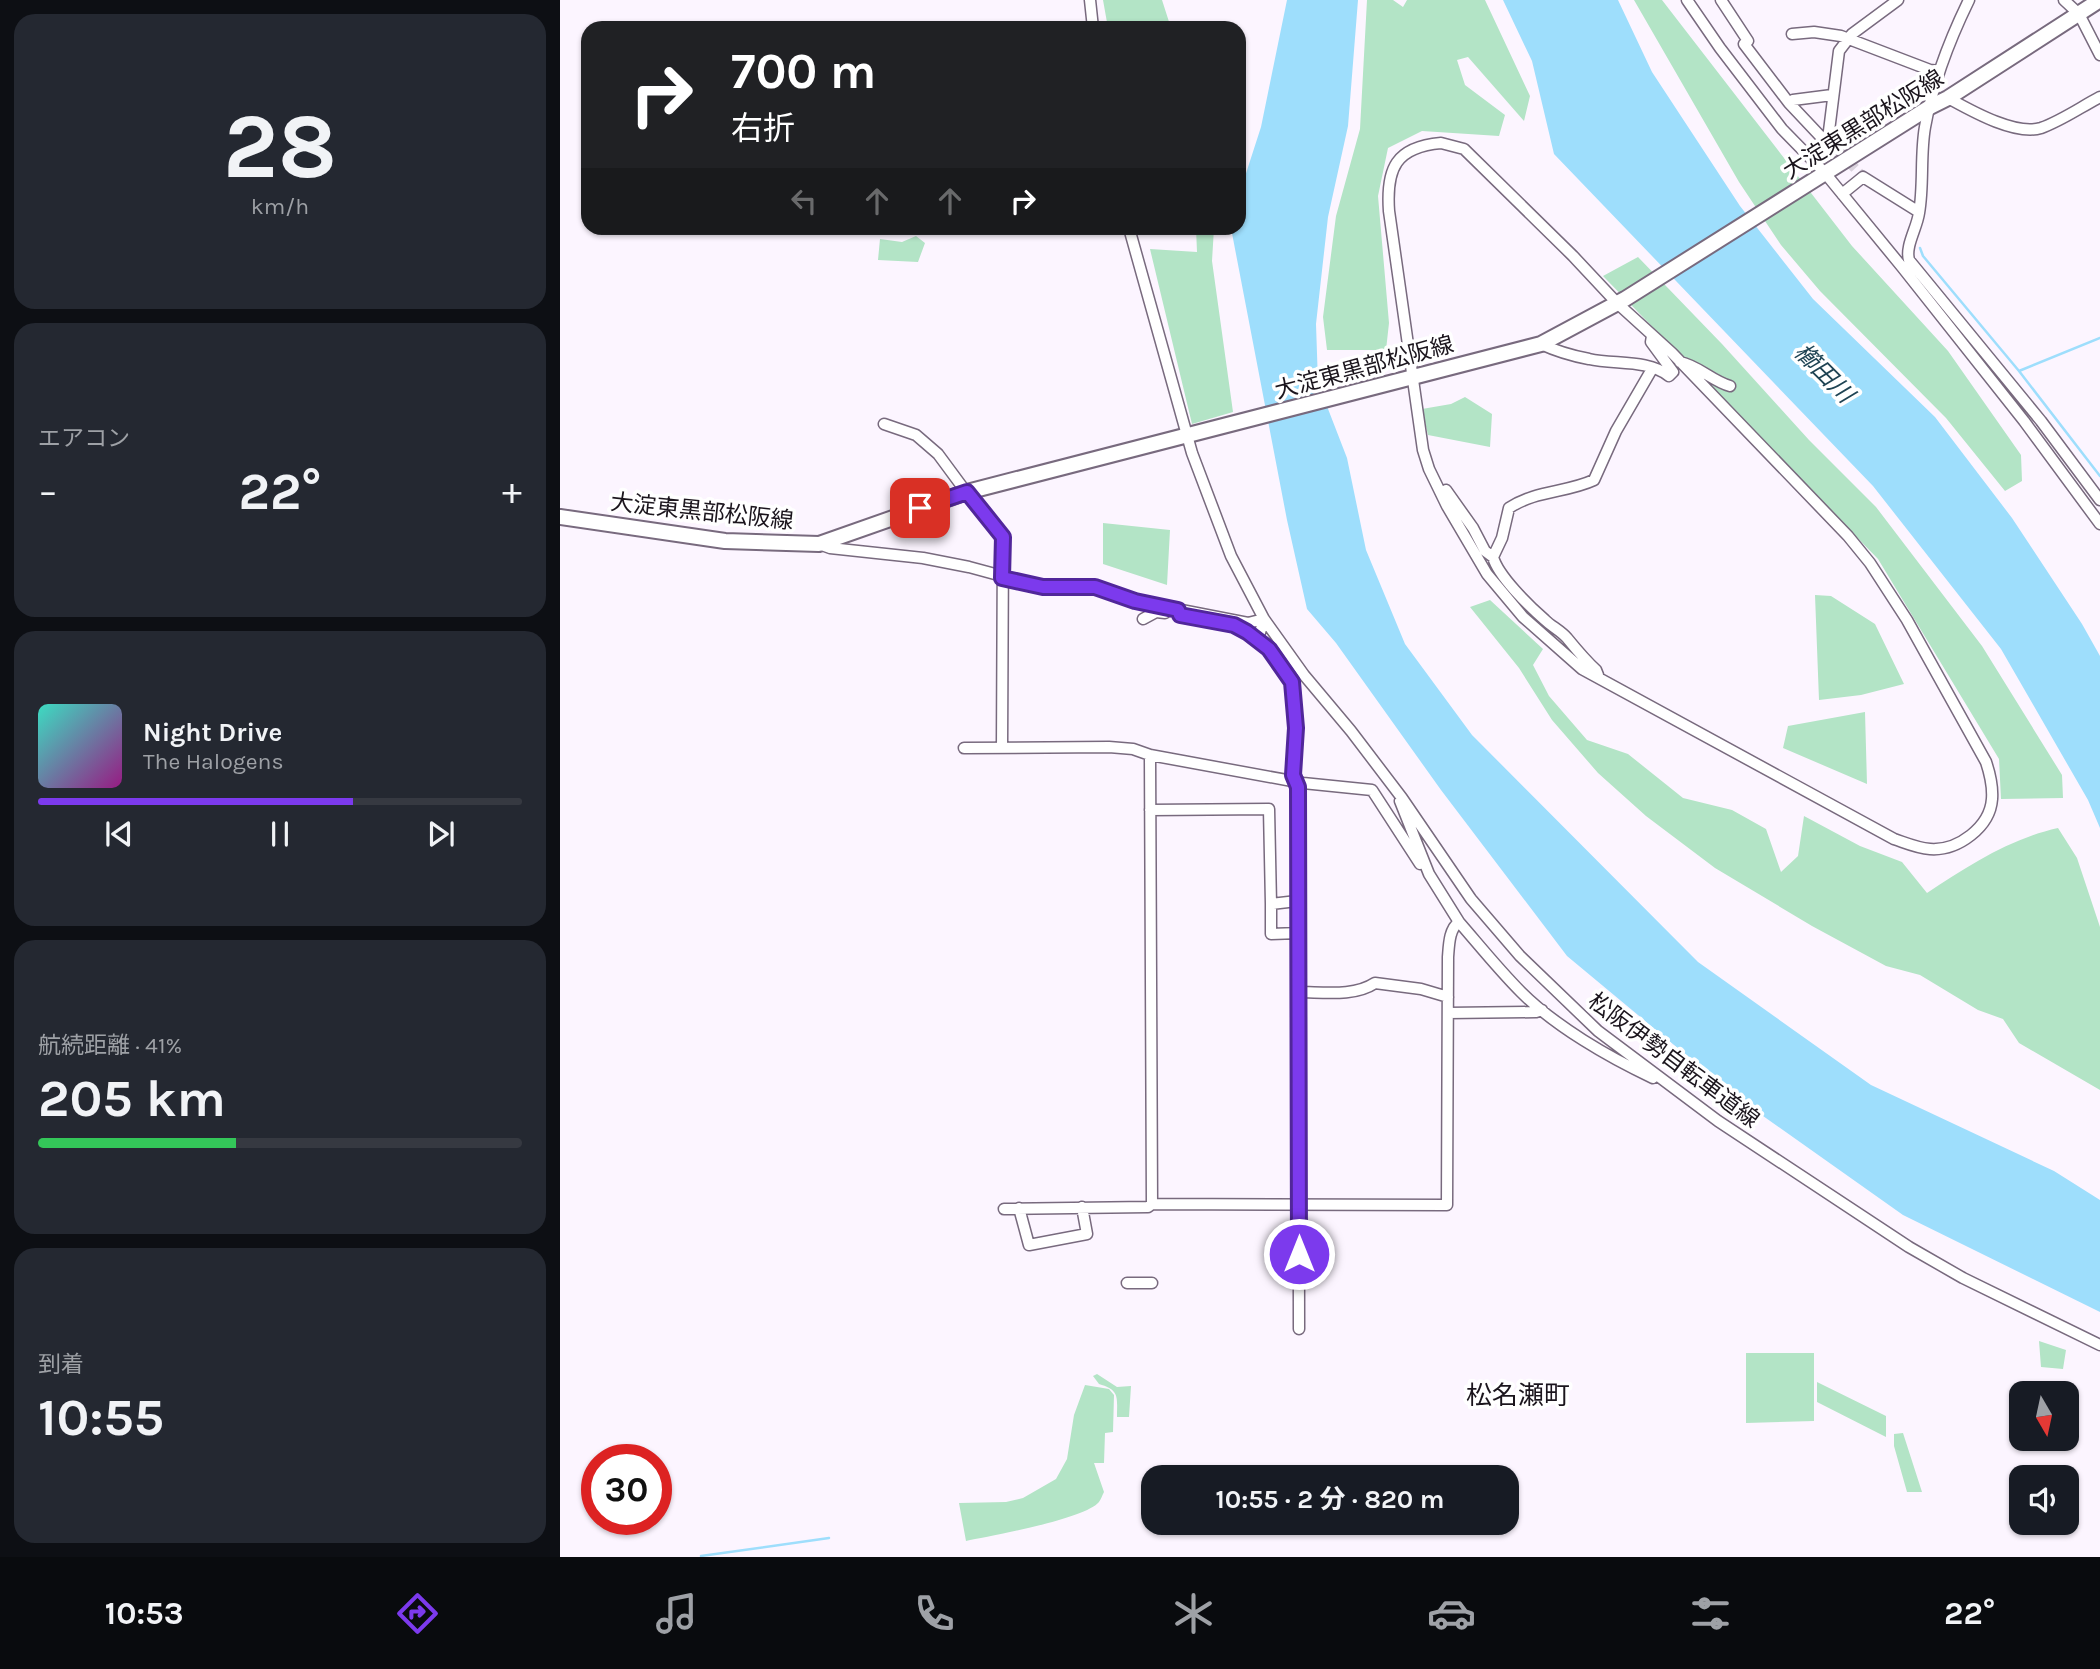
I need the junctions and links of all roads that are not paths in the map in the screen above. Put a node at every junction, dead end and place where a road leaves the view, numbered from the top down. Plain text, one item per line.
1 (1090, 0) edge
2 (1687, 0) edge
3 (1721, 0) edge
4 (1898, 0) edge
5 (1969, 0) edge
6 (2064, 0) edge
7 (2100, 1) edge
8 (2076, 16) junction
9 (1092, 21) edge
10 (1792, 34) dead end
11 (1848, 39) junction
12 (2100, 55) edge
13 (1939, 71) junction
14 (1832, 95) junction
15 (2100, 97) edge
16 (1948, 98) junction
17 (1789, 103) junction
18 (1930, 107) junction
19 (1823, 175) junction
20 (1842, 194) junction
21 (1919, 212) junction
22 (1131, 235) edge
23 (1621, 301) junction
24 (1652, 336) junction
25 (1541, 344) junction
26 (1680, 362) junction
27 (1652, 369) junction
28 (1410, 378) junction
29 (1730, 386) dead end
30 (884, 424) dead end
31 (1190, 435) junction
32 (1434, 479) junction
33 (967, 492) junction
34 (2100, 500) edge
35 (560, 517) edge
36 (2100, 524) edge
37 (820, 544) junction
38 (1493, 557) junction
39 (1002, 578) junction
40 (1178, 610) junction
41 (1143, 619) dead end
42 (1264, 620) junction
43 (1258, 639) junction
44 (1598, 678) junction
45 (1002, 747) junction
46 (964, 748) dead end
47 (1150, 755) junction
48 (1296, 782) junction
49 (1402, 798) junction
50 (1150, 810) junction
51 (1429, 874) junction
52 (1297, 901) junction
53 (1271, 904) junction
54 (1460, 922) junction
55 (1299, 933) junction
56 (1298, 992) junction
57 (1448, 997) junction
58 (1542, 1010) junction
59 (1448, 1013) junction
60 (1662, 1079) junction
61 (1152, 1205) junction
62 (1300, 1205) junction
63 (1082, 1207) junction
64 (1018, 1208) junction
65 (1004, 1209) dead end
66 (1127, 1283) dead end
67 (1152, 1283) dead end
68 (1299, 1329) dead end
69 (2100, 1345) edge

1 - 9 street
2 - 19 street
3 - 17 street
4 - 11 street
5 - 13 street
6 - 8 street
7 - 8 main road, 大淀東黒部松阪線
8 - 12 street
8 - 16 main road, 大淀東黒部松阪線
10 - 11 street
11 - 13 street
11 - 14 street
13 - 18 street
14 - 17 street
14 - 17 street
15 - 16 street
16 - 18 main road, 大淀東黒部松阪線
18 - 19 main road, 大淀東黒部松阪線
18 - 21 street
19 - 20 street
19 - 23 main road, 大淀東黒部松阪線
20 - 21 street
20 - 36 street
21 - 34 street
22 - 31 street, 松阪伊勢自転車道線
23 - 24 street
23 - 25 main road, 大淀東黒部松阪線
23 - 28 street
24 - 26 street
24 - 27 street
25 - 27 street
25 - 28 main road, 大淀東黒部松阪線
26 - 29 street
26 - 44 street
27 - 38 street
28 - 31 main road, 大淀東黒部松阪線
28 - 32 street
30 - 33 street
31 - 33 main road, 大淀東黒部松阪線
31 - 42 street, 松阪伊勢自転車道線
32 - 38 street
32 - 44 street
33 - 37 main road, 大淀東黒部松阪線
33 - 39 street
35 - 37 main road, 大淀東黒部松阪線
37 - 39 street
38 - 44 street
39 - 40 street
39 - 45 street
40 - 41 street
40 - 42 street
40 - 43 street
42 - 43 street
42 - 49 street, 松阪伊勢自転車道線
43 - 48 street
45 - 46 street
45 - 47 street
47 - 48 street
47 - 50 street
48 - 51 street
48 - 52 street
49 - 51 street
49 - 60 street, 松阪伊勢自転車道線
50 - 53 street
50 - 61 street
51 - 54 street
52 - 53 street
52 - 55 street
53 - 55 street
54 - 57 street
54 - 58 street
55 - 56 street
56 - 57 street
56 - 62 street
57 - 59 street
58 - 59 street
58 - 60 street
59 - 62 street
60 - 69 street, 松阪伊勢自転車道線
61 - 62 street
61 - 63 street
62 - 68 street
63 - 64 street
63 - 64 street
64 - 65 street
66 - 67 street

